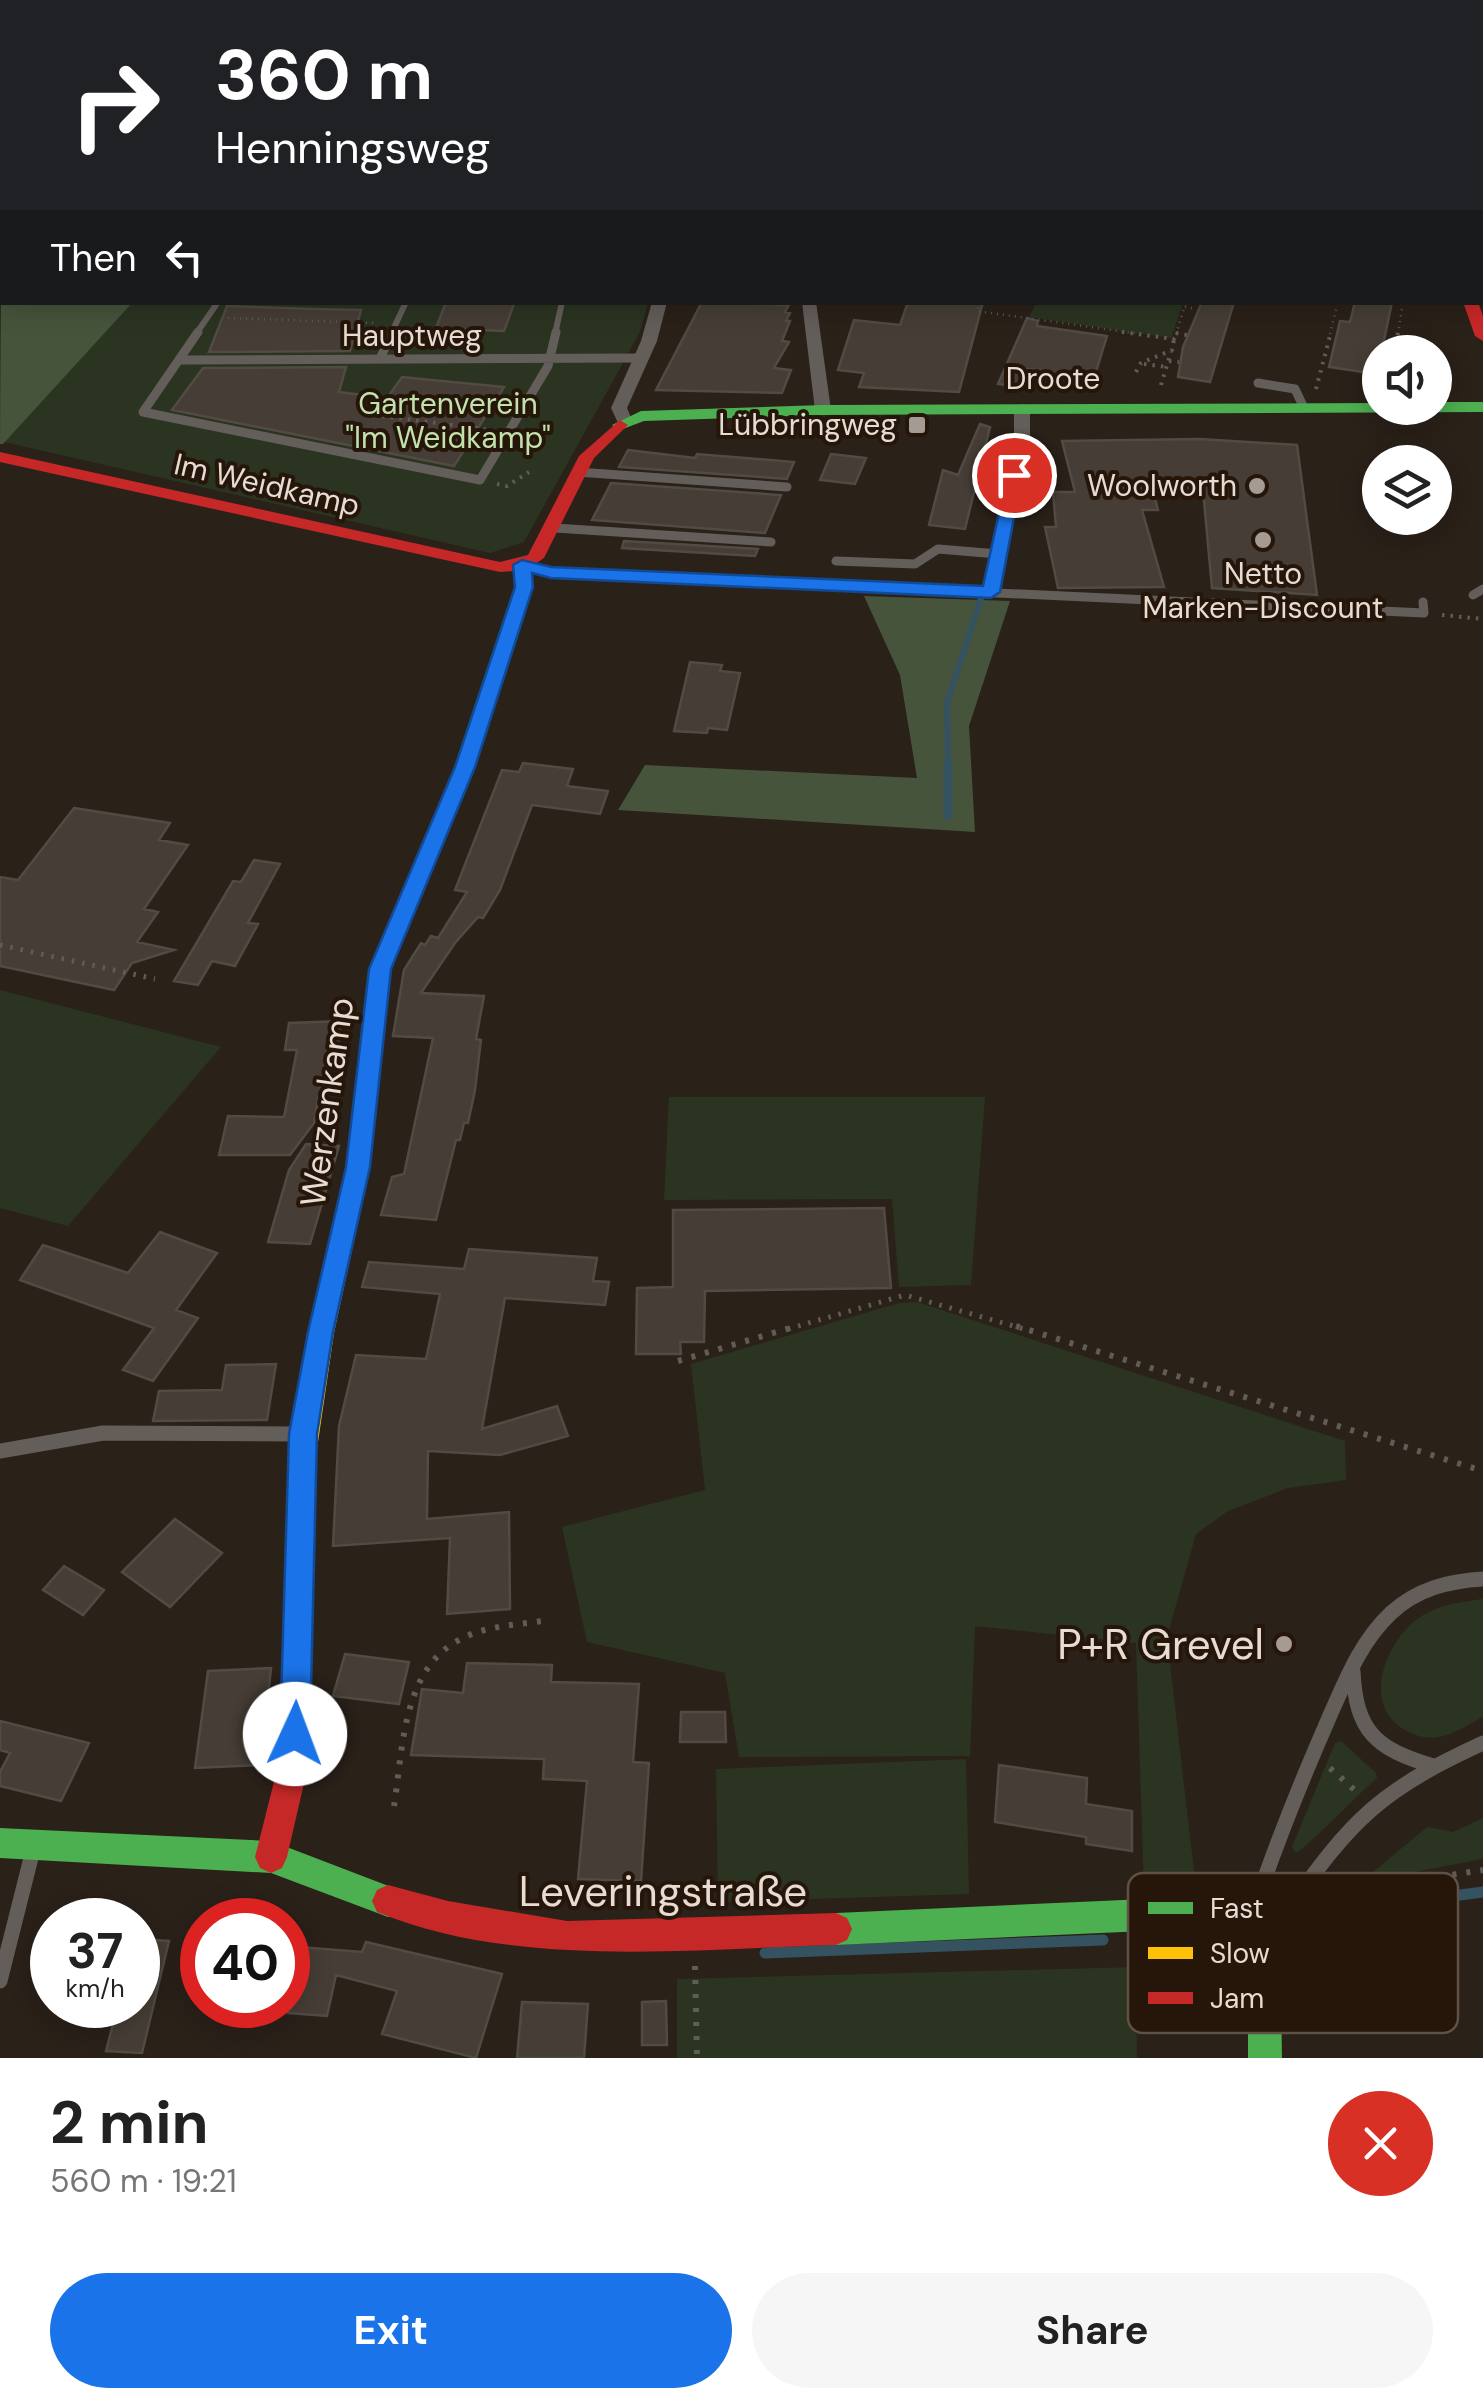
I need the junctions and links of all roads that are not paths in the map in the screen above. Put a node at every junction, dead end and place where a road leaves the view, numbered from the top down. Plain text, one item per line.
1 (216, 305) edge
2 (404, 305) edge
3 (561, 305) edge
4 (659, 305) edge
5 (809, 305) edge
6 (1471, 305) edge
7 (1483, 336) edge
8 (550, 358) junction
9 (642, 358) junction
10 (380, 359) junction
11 (182, 360) junction
12 (1258, 384) dead end
13 (1309, 402) junction
14 (1483, 407) edge
15 (1022, 409) junction
16 (824, 410) junction
17 (624, 420) junction
18 (0, 457) edge
19 (578, 472) junction
20 (786, 487) dead end
21 (551, 528) junction
22 (772, 542) dead end
23 (998, 554) junction
24 (836, 561) dead end
25 (522, 565) junction
26 (991, 592) junction
27 (1350, 596) dead end
28 (1423, 608) road end
29 (1352, 609) junction
30 (303, 1434) junction
31 (0, 1451) edge
32 (1483, 1579) edge
33 (1353, 1666) junction
34 (1483, 1742) edge
35 (1433, 1766) junction
36 (0, 1844) edge
37 (34, 1844) junction
38 (271, 1857) junction
39 (1271, 1873) edge
40 (1317, 1873) edge
41 (1128, 1916) edge
42 (0, 1981) edge
43 (1264, 2033) edge
44 (1265, 2058) edge

1 - 11 lane
2 - 10 lane
3 - 8 lane
4 - 9 street
5 - 16 street
6 - 7 street
8 - 9 lane, Hauptweg
8 - 10 lane, Hauptweg
8 - 11 lane
9 - 17 street
10 - 11 lane, Hauptweg
12 - 13 lane
13 - 14 street, Droote
13 - 15 street, Droote
15 - 16 street, Droote
15 - 23 street
16 - 17 street, Droote
17 - 19 street
18 - 25 street, Im Weidkamp
19 - 20 lane
19 - 21 street
21 - 22 lane
21 - 25 street
23 - 24 lane
23 - 26 street
25 - 26 lane
25 - 30 street, Werzenkamp
26 - 29 lane
27 - 29 lane
28 - 29 lane
30 - 31 lane
30 - 38 street, Werzenkamp
32 - 33 lane
33 - 35 lane
33 - 39 lane
34 - 35 lane
35 - 40 lane
36 - 37 street, Leveringstraße
37 - 38 street, Leveringstraße
37 - 42 lane
38 - 41 street, Leveringstraße
43 - 44 street

